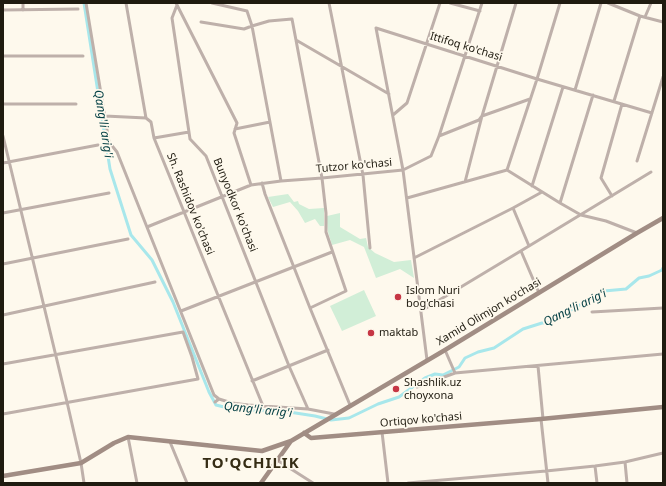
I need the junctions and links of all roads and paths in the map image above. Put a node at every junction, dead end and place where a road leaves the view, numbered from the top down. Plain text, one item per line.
1 (23, 3) edge
2 (86, 3) edge
3 (126, 3) edge
4 (212, 3) edge
5 (329, 3) edge
6 (440, 3) edge
7 (450, 3) edge
8 (482, 3) edge
9 (516, 3) edge
10 (560, 3) edge
11 (601, 3) edge
12 (608, 3) edge
13 (651, 3) edge
14 (177, 4) edge
15 (78, 9) dead end
16 (3, 10) edge
17 (23, 10) junction
18 (480, 11) junction
19 (640, 16) junction
20 (645, 17) junction
21 (201, 22) dead end
22 (663, 22) edge
23 (252, 26) junction
24 (296, 40) junction
25 (426, 44) junction
26 (3, 56) edge
27 (83, 56) dead end
28 (465, 56) junction
29 (341, 66) junction
30 (498, 66) junction
31 (663, 77) edge
32 (537, 79) junction
33 (563, 87) junction
34 (575, 90) junction
35 (389, 94) junction
36 (593, 95) junction
37 (530, 99) junction
38 (614, 101) junction
39 (3, 104) edge
40 (76, 104) dead end
41 (622, 104) junction
42 (652, 113) junction
43 (393, 115) junction
44 (105, 116) junction
45 (482, 116) junction
46 (146, 118) junction
47 (270, 122) junction
48 (235, 129) junction
49 (189, 132) junction
50 (3, 136) edge
51 (439, 136) junction
52 (154, 138) junction
53 (98, 145) dead end
54 (637, 161) dead end
55 (9, 162) junction
56 (3, 164) edge
57 (403, 170) junction
58 (507, 170) junction
59 (651, 172) dead end
60 (362, 175) junction
61 (322, 178) junction
62 (281, 181) junction
63 (465, 182) junction
64 (262, 183) junction
65 (251, 185) junction
66 (532, 186) junction
67 (542, 192) junction
68 (109, 193) dead end
69 (612, 196) junction
70 (222, 197) junction
71 (407, 198) junction
72 (560, 203) junction
73 (513, 208) junction
74 (21, 210) junction
75 (184, 212) junction
76 (3, 213) edge
77 (581, 215) junction
78 (663, 218) edge
79 (147, 227) junction
80 (637, 233) junction
81 (128, 239) dead end
82 (529, 246) junction
83 (370, 248) dead end
84 (521, 251) junction
85 (332, 252) junction
86 (32, 258) junction
87 (414, 258) junction
88 (3, 264) edge
89 (294, 266) junction
90 (155, 282) dead end
91 (256, 282) junction
92 (539, 293) junction
93 (218, 296) junction
94 (44, 307) junction
95 (310, 308) junction
96 (663, 308) edge
97 (181, 311) junction
98 (421, 311) junction
99 (592, 312) dead end
100 (3, 315) edge
101 (328, 350) junction
102 (445, 350) junction
103 (55, 354) junction
104 (663, 354) edge
105 (427, 360) junction
106 (3, 364) edge
107 (289, 366) junction
108 (538, 366) junction
109 (454, 371) junction
110 (252, 381) junction
111 (417, 387) dead end
112 (219, 399) junction
113 (67, 402) junction
114 (215, 402) dead end
115 (350, 405) junction
116 (263, 406) junction
117 (663, 407) edge
118 (308, 409) junction
119 (3, 414) edge
120 (332, 416) junction
121 (542, 419) junction
122 (382, 432) junction
123 (304, 433) junction
124 (128, 437) junction
125 (291, 441) junction
126 (170, 442) junction
127 (663, 453) edge
128 (277, 460) junction
129 (625, 462) junction
130 (81, 463) junction
131 (595, 466) junction
132 (546, 471) junction
133 (3, 476) edge
134 (84, 483) edge
135 (137, 483) edge
136 (187, 483) edge
137 (262, 483) edge
138 (313, 483) edge
139 (388, 483) edge
140 (408, 483) edge
141 (416, 483) edge
142 (548, 483) edge
143 (597, 483) edge
144 (627, 483) edge

1 - 17 street
2 - 44 street
3 - 46 street, Sh. Rashidov ko'chasi
4 - 23 street
5 - 29 street
6 - 25 street
7 - 18 street
8 - 18 street, Tutzor ko'chasi
9 - 30 street
10 - 32 street
11 - 34 street
12 - 19 street
13 - 20 street
14 - 48 street
14 - 49 street, Bunyodkor ko'chasi
15 - 17 street
16 - 17 street
18 - 28 street, Tutzor ko'chasi
19 - 20 street
19 - 38 street
20 - 22 street
21 - 23 street
23 - 24 street
23 - 47 street
24 - 29 street
24 - 61 street
25 - 28 street, Ittifoq ko'chasi
25 - 35 street, Ittifoq ko'chasi
25 - 43 street
26 - 27 street
28 - 30 street, Ittifoq ko'chasi
28 - 51 street, Tutzor ko'chasi
29 - 35 street
29 - 60 street
30 - 32 street, Ittifoq ko'chasi
30 - 45 street
31 - 42 street
32 - 33 street, Ittifoq ko'chasi
32 - 37 street
33 - 34 street, Ittifoq ko'chasi
33 - 66 street
34 - 36 street, Ittifoq ko'chasi
35 - 43 street
36 - 38 street, Ittifoq ko'chasi
36 - 72 street
37 - 45 street
37 - 58 street
38 - 41 street, Ittifoq ko'chasi
39 - 40 street
41 - 42 street, Ittifoq ko'chasi
41 - 69 street
42 - 54 street
43 - 57 street
44 - 46 street
44 - 79 street
45 - 51 street
45 - 63 street
46 - 52 street, Sh. Rashidov ko'chasi
47 - 48 street
47 - 62 street
48 - 65 street
49 - 52 street
49 - 70 street, Bunyodkor ko'chasi
50 - 55 street
51 - 57 street, Tutzor ko'chasi
52 - 75 street, Sh. Rashidov ko'chasi
53 - 55 street
55 - 56 street
55 - 74 street
57 - 60 street, Tutzor ko'chasi
57 - 71 street
58 - 63 street
58 - 66 street
59 - 69 street
60 - 61 street, Tutzor ko'chasi
60 - 83 street
61 - 62 street, Tutzor ko'chasi
61 - 85 street
62 - 64 street, Tutzor ko'chasi
63 - 71 street
64 - 65 street, Tutzor ko'chasi
64 - 89 street
65 - 70 street, Tutzor ko'chasi
66 - 67 street
67 - 72 street
67 - 73 street
68 - 74 street
69 - 77 street
70 - 75 street, Tutzor ko'chasi
70 - 91 street, Bunyodkor ko'chasi
71 - 87 street
72 - 77 street
73 - 82 street
73 - 87 street
74 - 76 street
74 - 86 street
75 - 79 street, Tutzor ko'chasi
75 - 93 street, Sh. Rashidov ko'chasi
77 - 80 street
77 - 82 street
78 - 80 main road, Xamid Olimjon ko'chasi
79 - 97 street
80 - 92 main road, Xamid Olimjon ko'chasi
81 - 86 street
82 - 84 street
84 - 92 street
84 - 98 street
85 - 89 street
85 - 95 street
86 - 88 street
86 - 94 street
87 - 98 street
89 - 91 street
89 - 95 street
90 - 94 street
91 - 93 street
91 - 107 street, Bunyodkor ko'chasi
92 - 102 main road, Xamid Olimjon ko'chasi
93 - 97 street
93 - 110 street, Sh. Rashidov ko'chasi
94 - 100 street
94 - 103 street
95 - 101 street
96 - 99 street
97 - 112 street
98 - 105 street
101 - 107 street
101 - 115 street
102 - 105 main road, Xamid Olimjon ko'chasi
102 - 109 street
103 - 106 street
103 - 113 street
103 - 113 street
104 - 108 street
105 - 115 main road, Xamid Olimjon ko'chasi
107 - 110 street
107 - 118 street, Bunyodkor ko'chasi
108 - 109 street
108 - 121 street
109 - 111 street
110 - 116 street, Sh. Rashidov ko'chasi
112 - 114 street
112 - 116 street
113 - 119 street
113 - 130 street
115 - 120 main road, Xamid Olimjon ko'chasi
116 - 118 street
117 - 121 main road, Ortiqov ko'chasi
118 - 120 street
120 - 123 main road, Xamid Olimjon ko'chasi
121 - 122 main road, Ortiqov ko'chasi
121 - 132 street
122 - 123 main road, Ortiqov ko'chasi
122 - 139 street
123 - 125 main road
124 - 126 main road
124 - 130 main road
124 - 135 street
125 - 126 main road
125 - 128 main road
126 - 136 street
127 - 129 street
128 - 137 main road
128 - 138 street
129 - 131 street
129 - 144 street
130 - 133 main road
130 - 134 street
131 - 132 street
131 - 143 street
132 - 141 street
132 - 142 street
140 - 141 street

